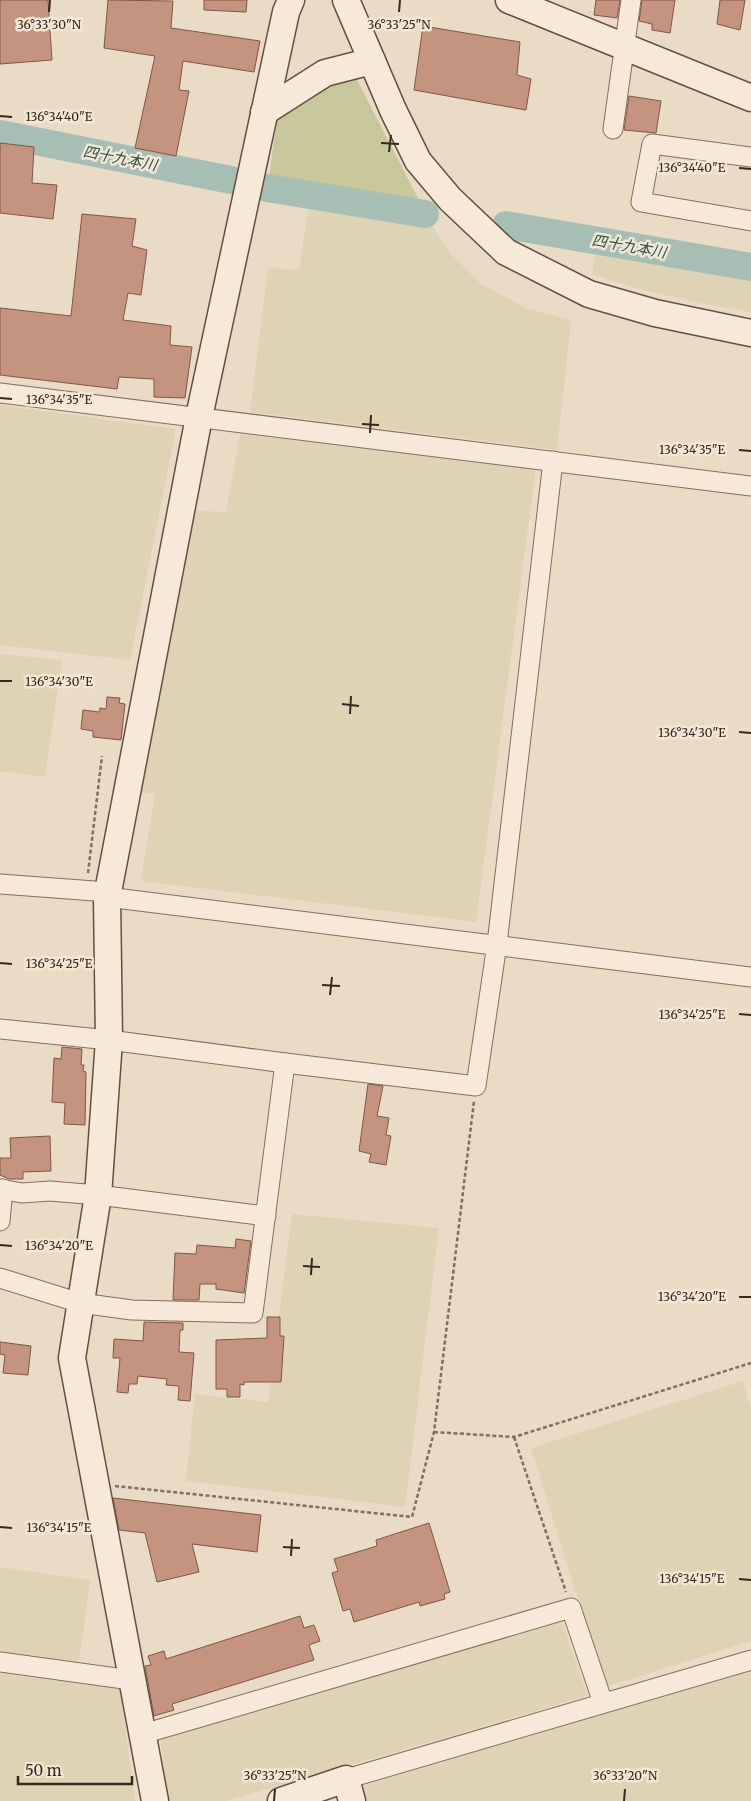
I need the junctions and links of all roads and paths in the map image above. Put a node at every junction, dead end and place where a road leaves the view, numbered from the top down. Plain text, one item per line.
1 (291, 0) edge
2 (346, 0) edge
3 (509, 0) edge
4 (632, 0) edge
5 (626, 46) junction
6 (372, 61) junction
7 (751, 98) edge
8 (264, 112) junction
9 (613, 129) dead end
10 (751, 157) edge
11 (751, 221) edge
12 (751, 334) edge
13 (0, 393) edge
14 (199, 417) junction
15 (553, 461) junction
16 (751, 486) edge
17 (102, 756) dead end
18 (0, 884) edge
19 (100, 893) junction
20 (498, 944) junction
21 (751, 977) edge
22 (0, 1029) edge
23 (110, 1040) junction
24 (285, 1063) junction
25 (476, 1086) junction
26 (2, 1189) edge
27 (98, 1195) junction
28 (266, 1216) junction
29 (0, 1221) edge
30 (0, 1278) edge
31 (80, 1304) junction
32 (751, 1364) edge
33 (434, 1432) junction
34 (514, 1437) junction
35 (96, 1484) junction
36 (571, 1608) junction
37 (751, 1660) edge
38 (0, 1662) edge
39 (131, 1680) junction
40 (603, 1703) junction
41 (143, 1734) junction
42 (349, 1790) edge
43 (155, 1801) edge
44 (281, 1801) edge

1 - 8 street
2 - 6 street
3 - 5 street
4 - 5 street
5 - 7 street
5 - 9 street
6 - 8 street
6 - 12 street
8 - 14 street
10 - 11 street
13 - 14 street
14 - 15 street
14 - 19 street
15 - 16 street
15 - 20 street
17 - 19 path
18 - 19 street
19 - 20 street
19 - 23 street
20 - 21 street
20 - 25 street
22 - 23 street
23 - 24 street
23 - 27 street
24 - 25 street
24 - 28 street
25 - 33 path
26 - 27 street
26 - 29 street
27 - 28 street
27 - 31 street
28 - 31 street
30 - 31 street
31 - 35 street
32 - 34 path
33 - 34 path
33 - 35 path
34 - 36 path
35 - 39 street
36 - 40 street
36 - 41 street
37 - 40 street
38 - 39 street
39 - 41 street
40 - 42 street
41 - 43 street
42 - 44 street

